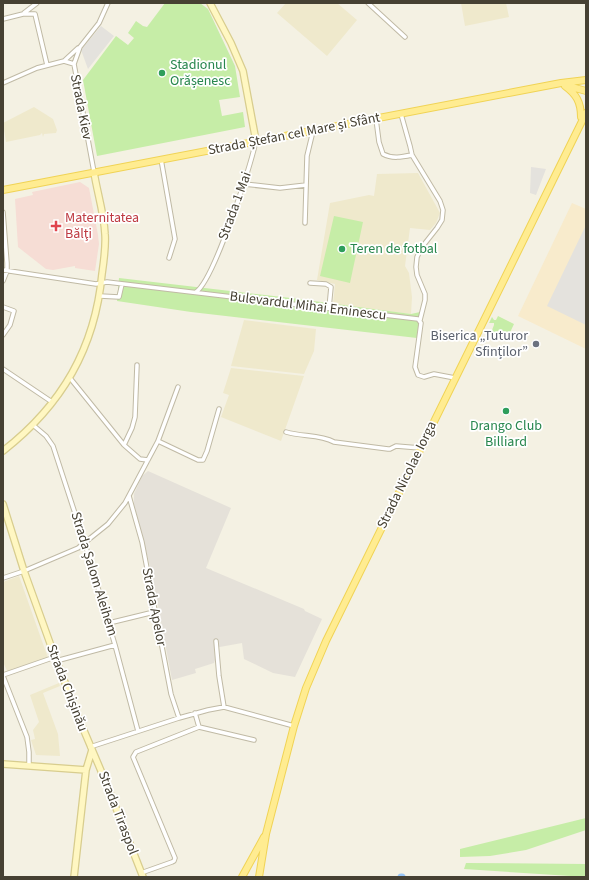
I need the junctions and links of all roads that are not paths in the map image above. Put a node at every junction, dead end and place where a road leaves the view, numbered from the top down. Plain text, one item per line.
1 (37, 3) edge
2 (108, 3) edge
3 (210, 3) edge
4 (368, 3) edge
5 (23, 14) junction
6 (3, 19) edge
7 (405, 37) dead end
8 (80, 47) junction
9 (64, 61) junction
10 (74, 64) junction
11 (47, 65) junction
12 (586, 80) edge
13 (3, 83) edge
14 (563, 84) junction
15 (586, 91) edge
16 (586, 105) edge
17 (401, 114) junction
18 (584, 116) edge
19 (376, 119) junction
20 (313, 131) junction
21 (256, 141) junction
22 (412, 156) junction
23 (160, 159) junction
24 (94, 172) junction
25 (244, 184) junction
26 (306, 185) junction
27 (3, 190) edge
28 (3, 212) edge
29 (305, 224) dead end
30 (170, 258) dead end
31 (5, 271) edge
32 (3, 280) edge
33 (310, 283) dead end
34 (101, 284) junction
35 (122, 284) junction
36 (196, 292) junction
37 (100, 296) junction
38 (3, 307) edge
39 (329, 308) junction
40 (420, 320) junction
41 (3, 335) edge
42 (137, 365) dead end
43 (3, 369) edge
44 (70, 378) junction
45 (455, 378) junction
46 (178, 386) dead end
47 (52, 402) junction
48 (220, 409) dead end
49 (33, 425) junction
50 (286, 432) dead end
51 (158, 441) junction
52 (124, 445) junction
53 (420, 448) junction
54 (3, 451) edge
55 (148, 460) junction
56 (129, 496) junction
57 (3, 504) edge
58 (85, 544) junction
59 (24, 571) junction
60 (3, 578) edge
61 (154, 612) junction
62 (109, 623) junction
63 (216, 641) dead end
64 (115, 645) junction
65 (56, 659) junction
66 (3, 675) edge
67 (9, 691) junction
68 (3, 693) edge
69 (224, 707) junction
70 (196, 713) junction
71 (179, 718) junction
72 (294, 726) junction
73 (199, 727) junction
74 (138, 731) junction
75 (254, 740) dead end
76 (91, 749) junction
77 (3, 764) edge
78 (29, 765) junction
79 (86, 770) junction
80 (266, 834) junction
81 (142, 875) edge
82 (74, 877) edge
83 (242, 877) edge
84 (259, 877) edge

1 - 5 street
2 - 8 street, Strada Kiev
3 - 21 street, Strada 1 Mai
4 - 7 street
5 - 6 street
5 - 11 street
8 - 9 street
8 - 10 street, Strada Kiev
9 - 10 street
9 - 11 street
10 - 24 street, Strada Kiev
11 - 13 street
12 - 14 main road, Strada Ștefan cel Mare și Sfânt
14 - 15 main road
14 - 17 main road, Strada Ștefan cel Mare și Sfânt
14 - 18 main road
16 - 18 main road, Strada Nicolae Iorga
17 - 19 main road, Strada Ștefan cel Mare și Sfânt
17 - 22 street
18 - 45 main road, Strada Nicolae Iorga
19 - 20 main road, Strada Ștefan cel Mare și Sfânt
19 - 22 street
20 - 21 main road, Strada Ștefan cel Mare și Sfânt
20 - 26 street
21 - 23 main road, Strada Ștefan cel Mare și Sfânt
21 - 25 street, Strada 1 Mai
22 - 40 street
23 - 24 main road, Strada Ștefan cel Mare și Sfânt
23 - 30 street
24 - 27 main road, Strada Ștefan cel Mare și Sfânt
24 - 34 street
25 - 26 street
25 - 36 street, Strada 1 Mai
26 - 29 street
28 - 31 street
31 - 32 street
31 - 34 street, Bulevardul Mihai Eminescu
33 - 39 street
34 - 35 street, Bulevardul Mihai Eminescu
34 - 37 street
35 - 36 street, Bulevardul Mihai Eminescu
35 - 37 street
36 - 39 street, Bulevardul Mihai Eminescu
37 - 44 street
38 - 41 street
39 - 40 street, Bulevardul Mihai Eminescu
40 - 45 street
42 - 52 street
43 - 47 street
44 - 47 street
44 - 52 street
45 - 53 main road, Strada Nicolae Iorga
46 - 51 street
47 - 49 street
48 - 51 street
49 - 54 street
49 - 58 street, Strada Șalom Aleihem
50 - 53 street
51 - 55 street
52 - 55 street
53 - 72 main road, Strada Nicolae Iorga
55 - 56 street
56 - 58 street
56 - 61 street, Strada Apelor
57 - 59 street, Strada Chișinău
58 - 59 street
58 - 62 street, Strada Șalom Aleihem
59 - 60 street
59 - 65 street, Strada Chișinău
61 - 62 street
61 - 71 street, Strada Apelor
62 - 64 street, Strada Șalom Aleihem
63 - 69 street
64 - 65 street
64 - 74 street, Strada Șalom Aleihem
65 - 66 street
65 - 76 street, Strada Chișinău
66 - 67 street
67 - 68 street
67 - 78 street
69 - 70 street
69 - 72 street
70 - 71 street
70 - 73 street
71 - 74 street
72 - 80 main road, Strada Nicolae Iorga
73 - 75 street
73 - 81 street
74 - 76 street
76 - 79 street
76 - 81 street, Strada Tiraspol
77 - 78 street
78 - 79 street
79 - 82 street
80 - 83 main road, Strada Nicolae Iorga
80 - 84 main road, Strada Nicolae Iorga

